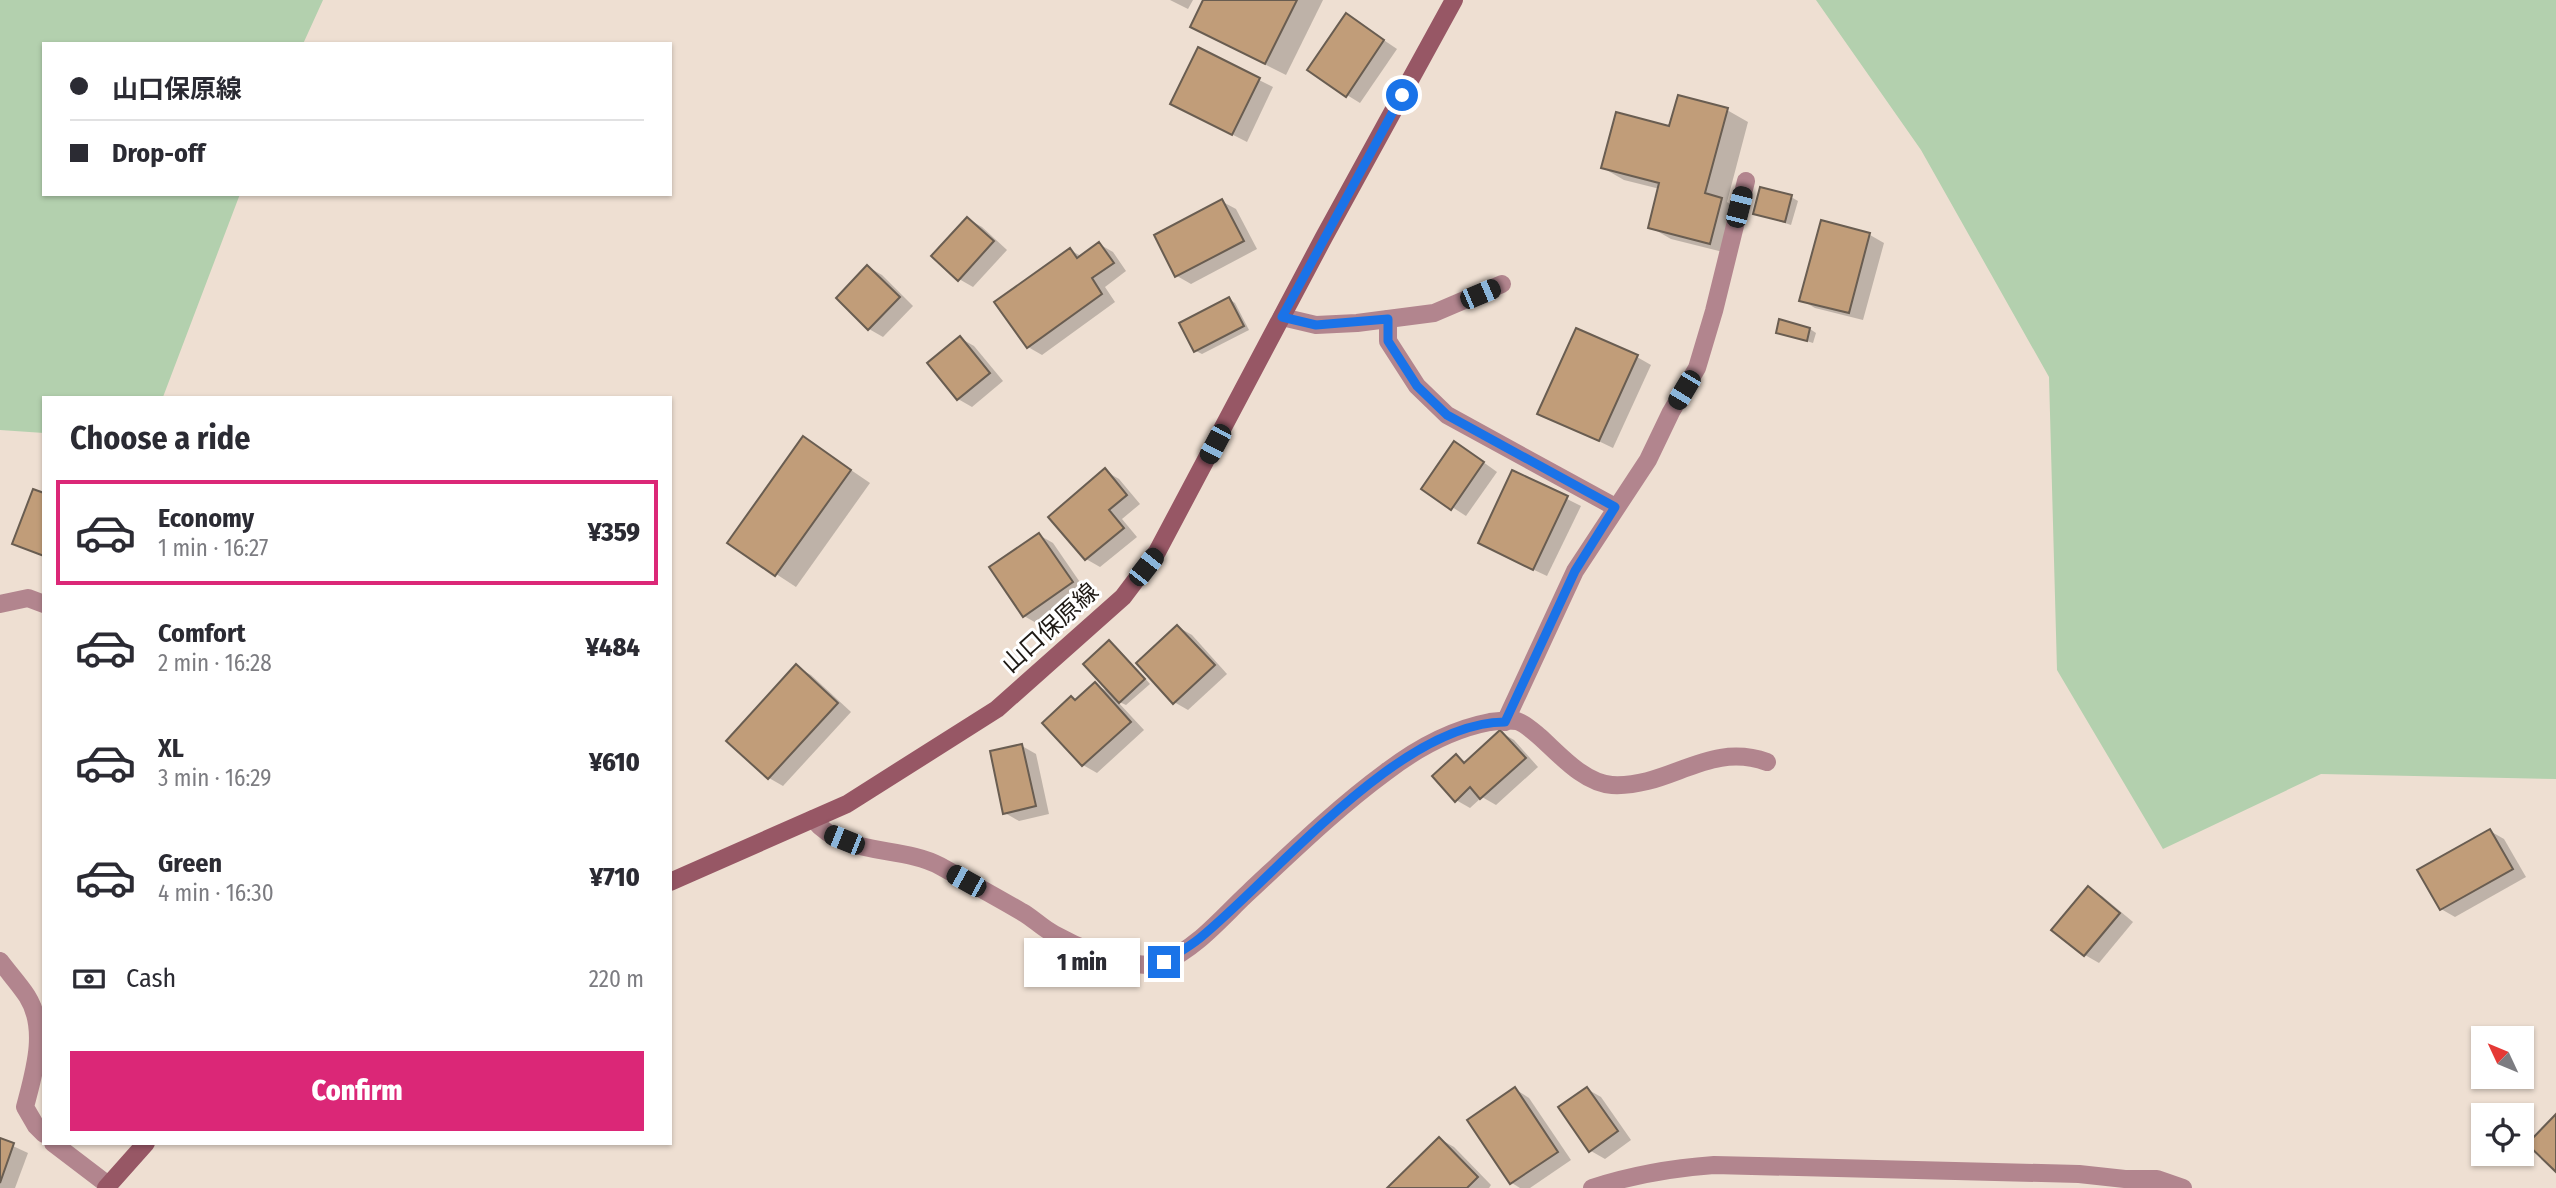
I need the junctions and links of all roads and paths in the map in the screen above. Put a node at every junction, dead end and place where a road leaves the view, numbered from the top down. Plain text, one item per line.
1 (1454, 0) edge
2 (1746, 181) dead end
3 (1502, 285) dead end
4 (1282, 317) junction
5 (1388, 319) junction
6 (1615, 507) junction
7 (42, 603) edge
8 (0, 604) edge
9 (1505, 722) junction
10 (1767, 762) dead end
11 (813, 819) junction
12 (672, 881) edge
13 (0, 961) edge
14 (42, 1132) edge
15 (55, 1145) edge
16 (144, 1145) edge
17 (107, 1187) edge
18 (1592, 1188) edge
19 (2183, 1188) edge

1 - 4 main road, 山口保原線
2 - 6 street
3 - 5 street
4 - 5 street
4 - 11 main road, 山口保原線
5 - 6 street
6 - 9 street
7 - 8 street
9 - 10 street
9 - 11 street
11 - 12 main road, 山口保原線
13 - 14 street
15 - 17 street
16 - 17 main road
18 - 19 street

